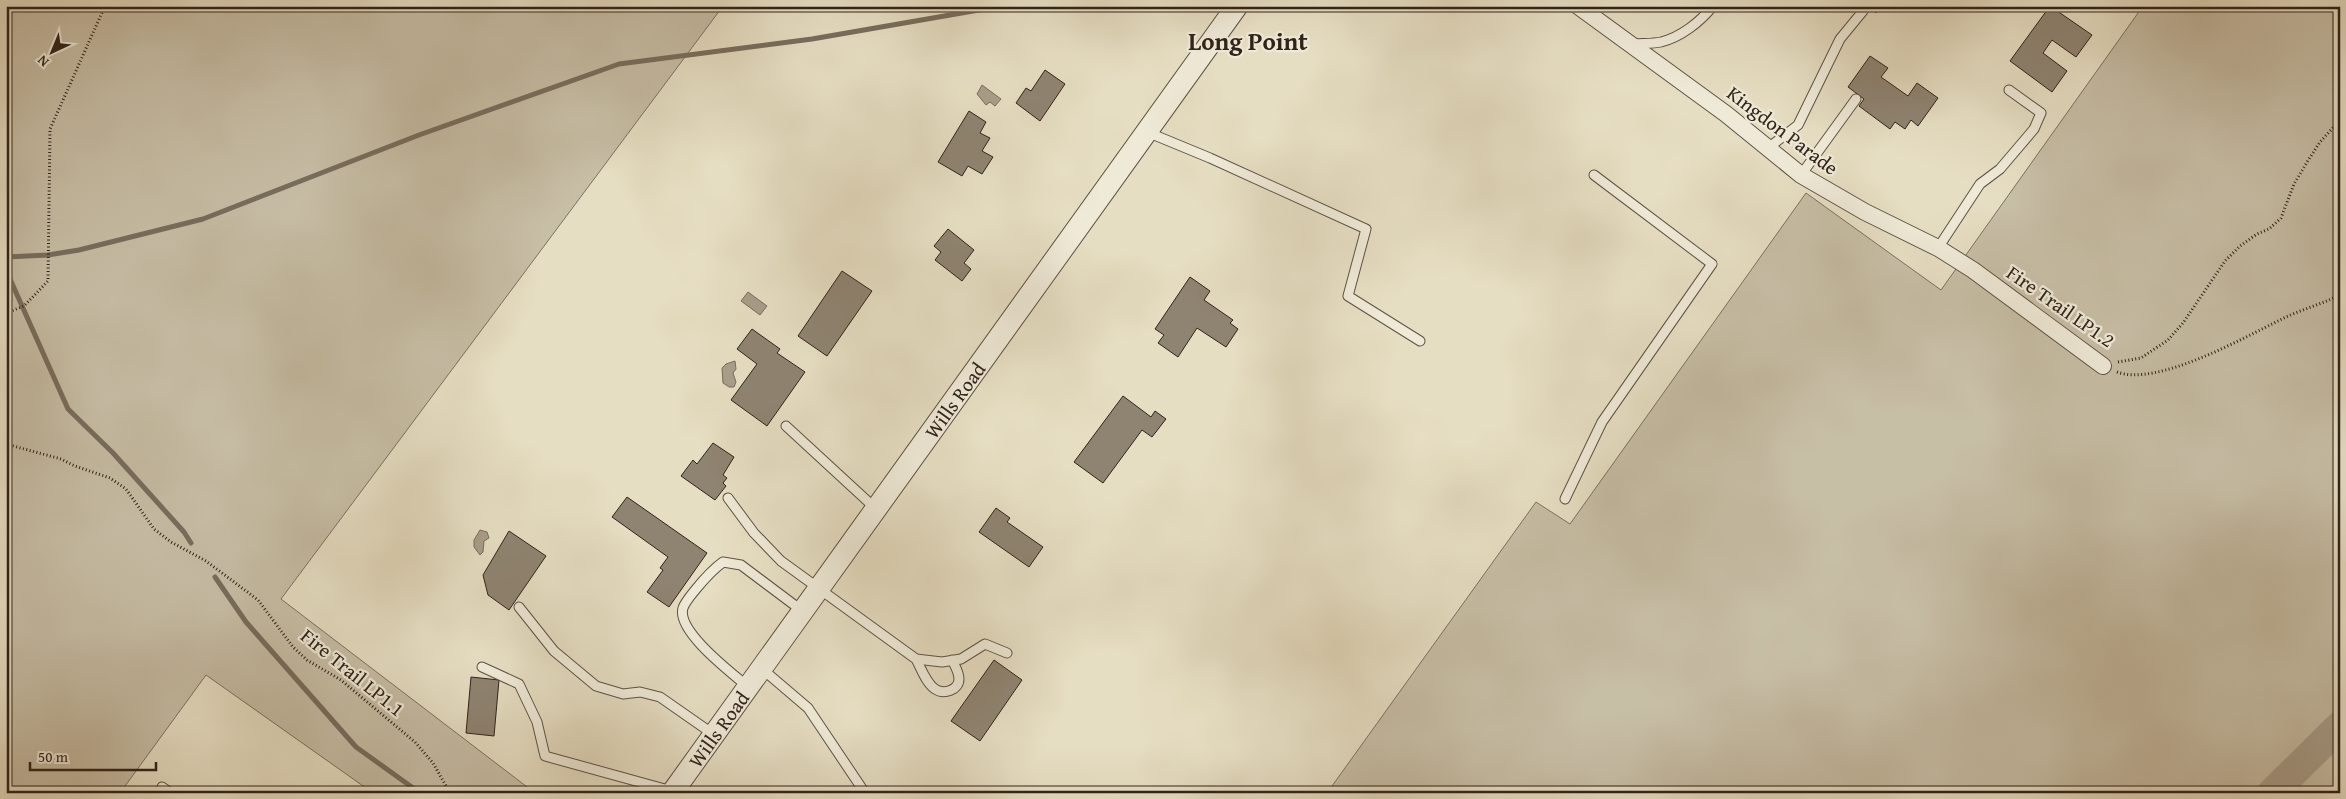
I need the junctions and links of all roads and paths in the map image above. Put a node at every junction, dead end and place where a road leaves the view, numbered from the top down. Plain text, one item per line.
1 (105, 6) edge
2 (1237, 6) edge
3 (1578, 6) edge
4 (1713, 6) edge
5 (1863, 11) dead end
6 (1630, 44) junction
7 (2009, 90) dead end
8 (1856, 99) dead end
9 (2340, 120) edge
10 (1146, 132) junction
11 (1768, 148) junction
12 (1594, 175) dead end
13 (1801, 176) junction
14 (1938, 248) junction
15 (1973, 270) joint
16 (2340, 295) edge
17 (6, 313) edge
18 (1420, 341) dead end
19 (2103, 366) junction
20 (786, 426) dead end
21 (6, 444) edge
22 (728, 498) dead end
23 (1564, 499) dead end
24 (875, 508) junction
25 (818, 587) junction
26 (519, 606) dead end
27 (801, 610) junction
28 (1007, 653) dead end
29 (916, 659) junction
30 (952, 660) junction
31 (482, 667) dead end
32 (760, 668) junction
33 (747, 686) junction
34 (713, 734) junction
35 (162, 787) dead end
36 (672, 792) edge
37 (171, 793) edge
38 (450, 793) edge
39 (865, 793) edge

1 - 17 path
2 - 10 street, Wills Road
3 - 6 street, Kingdon Parade
4 - 6 lane
5 - 11 lane
6 - 11 street, Kingdon Parade
7 - 14 lane
8 - 13 lane
9 - 19 path, Fire Trail LP1.2
10 - 18 lane
10 - 24 street, Wills Road
11 - 13 street, Kingdon Parade
12 - 23 lane
13 - 14 street, Kingdon Parade
14 - 15 street, Kingdon Parade
15 - 19 street, Fire Trail LP1.2
16 - 19 path
20 - 24 lane
21 - 38 path, Fire Trail LP1.1
22 - 25 lane
24 - 25 street, Wills Road
25 - 27 street, Wills Road
25 - 29 lane
26 - 34 lane
27 - 32 street, Wills Road
27 - 33 lane
28 - 30 lane
29 - 30 lane
29 - 30 lane
31 - 36 lane
32 - 33 street, Wills Road
32 - 39 lane
33 - 34 street, Wills Road
34 - 36 street, Wills Road
35 - 37 lane

